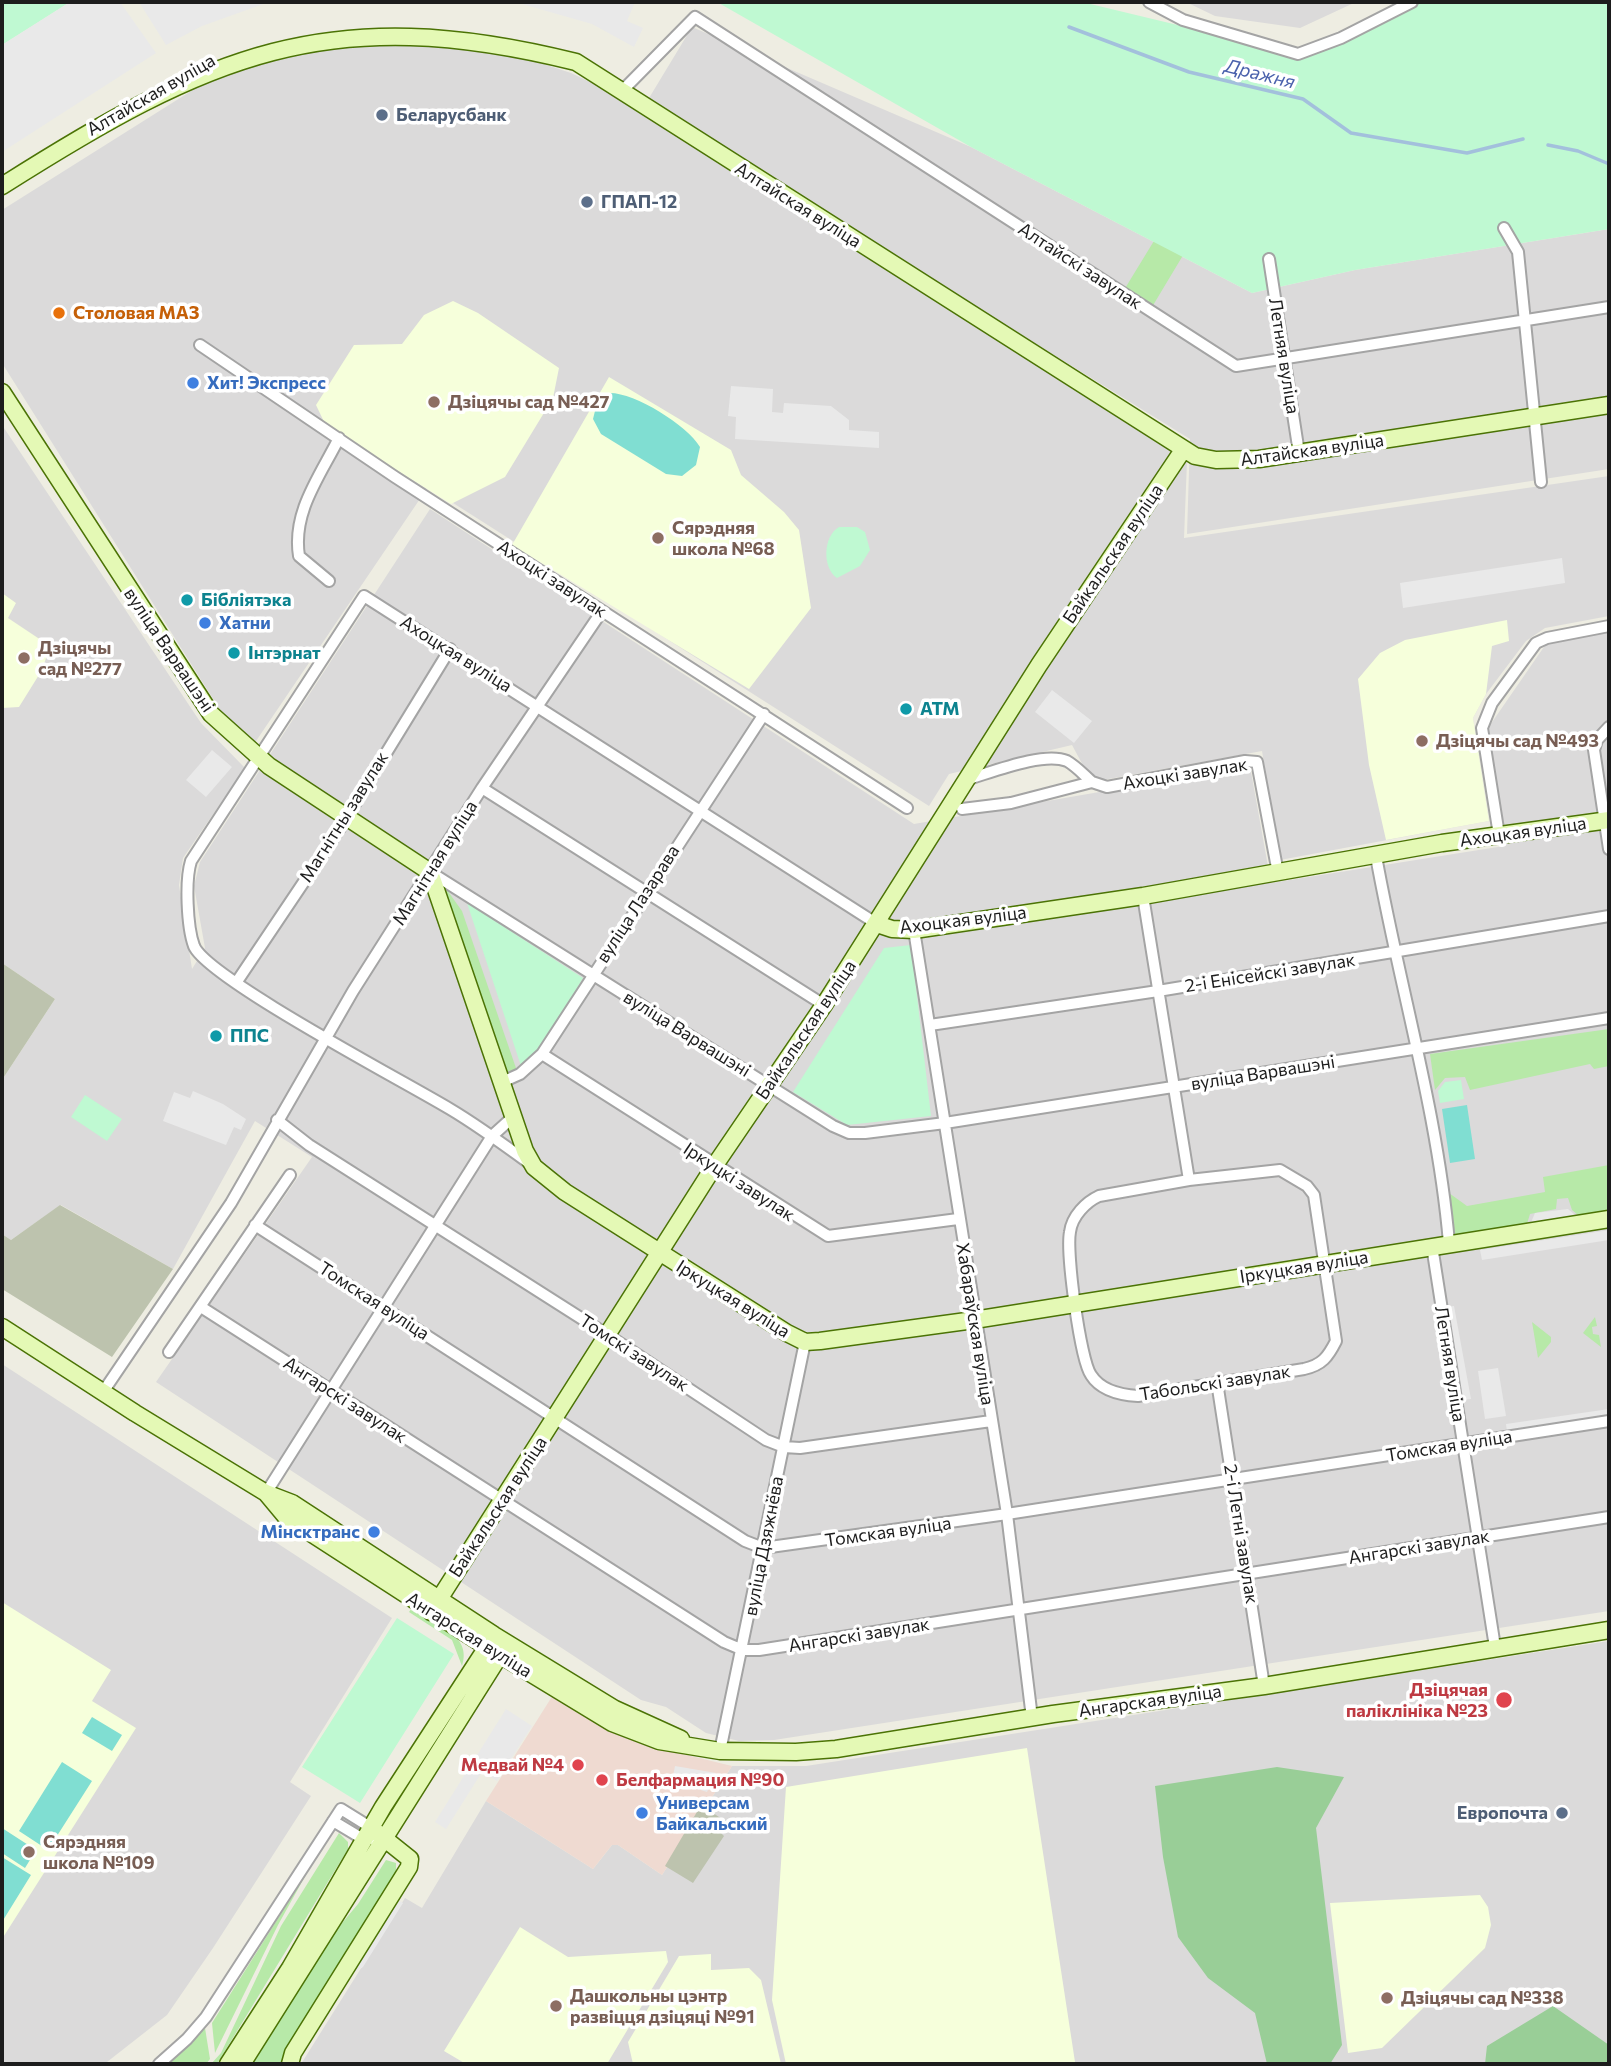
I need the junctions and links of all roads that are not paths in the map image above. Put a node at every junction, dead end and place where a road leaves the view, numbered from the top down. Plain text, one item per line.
1 (1149, 2) edge
2 (1412, 2) edge
3 (472, 25) dead end
4 (237, 46) dead end
5 (621, 92) junction
6 (2, 186) edge
7 (1504, 228) dead end
8 (1269, 259) dead end
9 (1609, 307) edge
10 (1523, 320) junction
11 (200, 345) dead end
12 (1285, 360) junction
13 (2, 392) edge
14 (1609, 405) edge
15 (1532, 416) junction
16 (339, 439) junction
17 (1183, 450) junction
18 (1299, 453) junction
19 (1541, 482) dead end
20 (329, 581) dead end
21 (602, 611) junction
22 (1609, 626) edge
23 (450, 649) junction
24 (537, 705) junction
25 (764, 714) junction
26 (1609, 727) edge
27 (259, 758) junction
28 (965, 779) junction
29 (1092, 782) junction
30 (482, 788) junction
31 (907, 808) dead end
32 (962, 809) dead end
33 (699, 811) junction
34 (347, 816) junction
35 (1607, 820) edge
36 (1499, 835) junction
37 (1609, 849) edge
38 (1376, 856) junction
39 (430, 872) junction
40 (1278, 873) junction
41 (645, 894) junction
42 (1143, 895) junction
43 (1609, 916) edge
44 (877, 924) junction
45 (914, 930) junction
46 (1393, 953) junction
47 (591, 975) junction
48 (236, 983) junction
49 (1158, 991) junction
50 (824, 1005) junction
51 (1609, 1018) edge
52 (930, 1025) junction
53 (326, 1037) junction
54 (1416, 1049) junction
55 (542, 1054) junction
56 (502, 1082) junction
57 (769, 1086) junction
58 (1172, 1087) junction
59 (513, 1117) junction
60 (277, 1120) junction
61 (945, 1124) junction
62 (492, 1136) junction
63 (715, 1165) junction
64 (534, 1167) junction
65 (290, 1175) dead end
66 (1189, 1180) junction
67 (958, 1219) junction
68 (1609, 1219) edge
69 (255, 1224) junction
70 (436, 1226) junction
71 (1440, 1245) junction
72 (660, 1253) junction
73 (1324, 1264) junction
74 (1076, 1302) junction
75 (201, 1307) junction
76 (384, 1308) junction
77 (974, 1320) junction
78 (2, 1327) edge
79 (609, 1336) junction
80 (805, 1342) junction
81 (169, 1352) dead end
82 (1217, 1382) junction
83 (331, 1391) junction
84 (103, 1392) junction
85 (555, 1418) junction
86 (991, 1420) junction
87 (1609, 1421) edge
88 (1464, 1443) junction
89 (784, 1447) junction
90 (1233, 1478) junction
91 (267, 1493) junction
92 (502, 1502) junction
93 (1007, 1514) junction
94 (1609, 1517) edge
95 (1478, 1538) junction
96 (763, 1548) junction
97 (1249, 1575) junction
98 (435, 1606) junction
99 (1020, 1611) junction
100 (1609, 1630) edge
101 (1496, 1647) junction
102 (497, 1648) junction
103 (743, 1650) junction
104 (1264, 1686) junction
105 (1032, 1718) junction
106 (720, 1751) junction
107 (333, 1821) junction
108 (372, 1835) junction
109 (237, 2063) edge
110 (159, 2064) edge
111 (290, 2064) edge

1 - 2 street
3 - 5 main road, Алтайская вуліца
4 - 6 main road, Алтайская вуліца
5 - 12 street, Алтайскі завулак
5 - 17 main road, Алтайская вуліца
7 - 10 street
8 - 12 street, Летняя вуліца
9 - 10 street, Алтайскі завулак
10 - 12 street, Алтайскі завулак
10 - 15 street
11 - 16 street, Ахоцкі завулак
12 - 18 street, Летняя вуліца
13 - 27 main road, вуліца Варвашэні
14 - 15 main road, Алтайская вуліца
15 - 18 main road, Алтайская вуліца
15 - 19 street
16 - 20 street
16 - 21 street, Ахоцкі завулак
17 - 18 main road, Алтайская вуліца
17 - 28 main road, Байкальская вуліца
21 - 24 street, Магнітная вуліца
21 - 25 street, Ахоцкі завулак
22 - 36 street
23 - 24 street, Ахоцкая вуліца
23 - 27 street, Ахоцкая вуліца
23 - 34 street, Магнітны завулак
24 - 30 street, Магнітная вуліца
24 - 33 street, Ахоцкая вуліца
25 - 31 street, Ахоцкі завулак
25 - 33 street, вуліца Лазарава
26 - 35 street
27 - 34 main road, вуліца Варвашэні
27 - 48 street, Іркуцкая вуліца
28 - 29 street
28 - 44 main road, Байкальская вуліца
29 - 32 street, Ахоцкі завулак
29 - 40 street, Ахоцкі завулак
30 - 39 street, Магнітная вуліца
30 - 41 street
33 - 41 street, вуліца Лазарава
33 - 44 street, Ахоцкая вуліца
34 - 39 main road, вуліца Варвашэні
34 - 48 street, Магнітны завулак
35 - 36 main road, Ахоцкая вуліца
35 - 37 street
36 - 38 main road, Ахоцкая вуліца
38 - 40 main road, Ахоцкая вуліца
38 - 46 street, Летняя вуліца
39 - 47 street, вуліца Варвашэні
39 - 53 street, Магнітная вуліца
39 - 56 main road
40 - 42 main road, Ахоцкая вуліца
41 - 47 street, вуліца Лазарава
41 - 50 street
42 - 45 main road, Ахоцкая вуліца
42 - 49 street
43 - 46 street, 2-і Енісейскі завулак
44 - 45 main road, Ахоцкая вуліца
44 - 50 main road, Байкальская вуліца
45 - 52 street, Хабараўская вуліца
46 - 49 street, 2-і Енісейскі завулак
46 - 54 street, Летняя вуліца
47 - 55 street, вуліца Лазарава
47 - 57 street, вуліца Варвашэні
48 - 53 street, Іркуцкая вуліца
49 - 52 street, 2-і Енісейскі завулак
49 - 58 street
50 - 57 main road, Байкальская вуліца
51 - 54 street, вуліца Варвашэні
52 - 61 street, Хабараўская вуліца
53 - 60 street, Магнітная вуліца
53 - 62 street, Іркуцкая вуліца
54 - 58 street, вуліца Варвашэні
54 - 71 street, Летняя вуліца
55 - 56 street, вуліца Лазарава
55 - 63 street, Іркуцкі завулак
56 - 59 main road
57 - 61 street, вуліца Варвашэні
57 - 63 main road, Байкальская вуліца
58 - 61 street, вуліца Варвашэні
58 - 66 street
59 - 62 street
59 - 64 main road
60 - 70 street, Томскі завулак
60 - 84 street, Магнітная вуліца
61 - 67 street, Хабараўская вуліца
62 - 64 street, Іркуцкая вуліца
62 - 70 street
63 - 67 street, Іркуцкі завулак
63 - 72 main road, Байкальская вуліца
64 - 72 main road, Іркуцкая вуліца
65 - 69 street
66 - 73 street, Табольскі завулак
66 - 74 street, Табольскі завулак
67 - 77 street, Хабараўская вуліца
68 - 71 main road, Іркуцкая вуліца
69 - 75 street
69 - 76 street, Томская вуліца
70 - 76 street
70 - 79 street, Томскі завулак
71 - 73 main road, Іркуцкая вуліца
71 - 88 street, Летняя вуліца
72 - 79 main road, Байкальская вуліца
72 - 80 main road, Іркуцкая вуліца
73 - 74 main road, Іркуцкая вуліца
73 - 82 street, Табольскі завулак
74 - 77 main road, Іркуцкая вуліца
74 - 82 street, Табольскі завулак
75 - 81 street
75 - 83 street, Ангарскі завулак
76 - 83 street
76 - 85 street, Томская вуліца
77 - 80 main road, Іркуцкая вуліца
77 - 86 street, Хабараўская вуліца
78 - 84 main road, Ангарская вуліца
79 - 85 main road, Байкальская вуліца
79 - 89 street, Томскі завулак
80 - 89 street, вуліца Дзяжнёва
82 - 90 street, 2-і Летні завулак
83 - 91 street
83 - 92 street, Ангарскі завулак
84 - 91 main road, Ангарская вуліца
85 - 92 main road, Байкальская вуліца
85 - 96 street, Томская вуліца
86 - 89 street
86 - 93 street, Хабараўская вуліца
87 - 88 street, Томская вуліца
88 - 90 street, Томская вуліца
88 - 95 street, Летняя вуліца
89 - 96 street, вуліца Дзяжнёва
90 - 93 street, Томская вуліца
90 - 97 street, 2-і Летні завулак
91 - 98 main road, Ангарская вуліца
92 - 98 main road, Байкальская вуліца
92 - 103 street, Ангарскі завулак
93 - 96 street, Томская вуліца
93 - 99 street, Хабараўская вуліца
94 - 95 street, Ангарскі завулак
95 - 97 street, Ангарскі завулак
95 - 101 street, Летняя вуліца
96 - 103 street, вуліца Дзяжнёва
97 - 99 street, Ангарскі завулак
97 - 104 street, 2-і Летні завулак
98 - 102 main road, Ангарская вуліца
99 - 103 street, Ангарскі завулак
99 - 105 street, Хабараўская вуліца
100 - 101 main road, Ангарская вуліца
101 - 104 main road, Ангарская вуліца
102 - 106 main road, Ангарская вуліца
102 - 108 main road
103 - 106 street, вуліца Дзяжнёва
104 - 105 main road, Ангарская вуліца
105 - 106 main road, Ангарская вуліца
107 - 108 street
107 - 108 street
107 - 110 street
108 - 109 main road
108 - 111 main road

